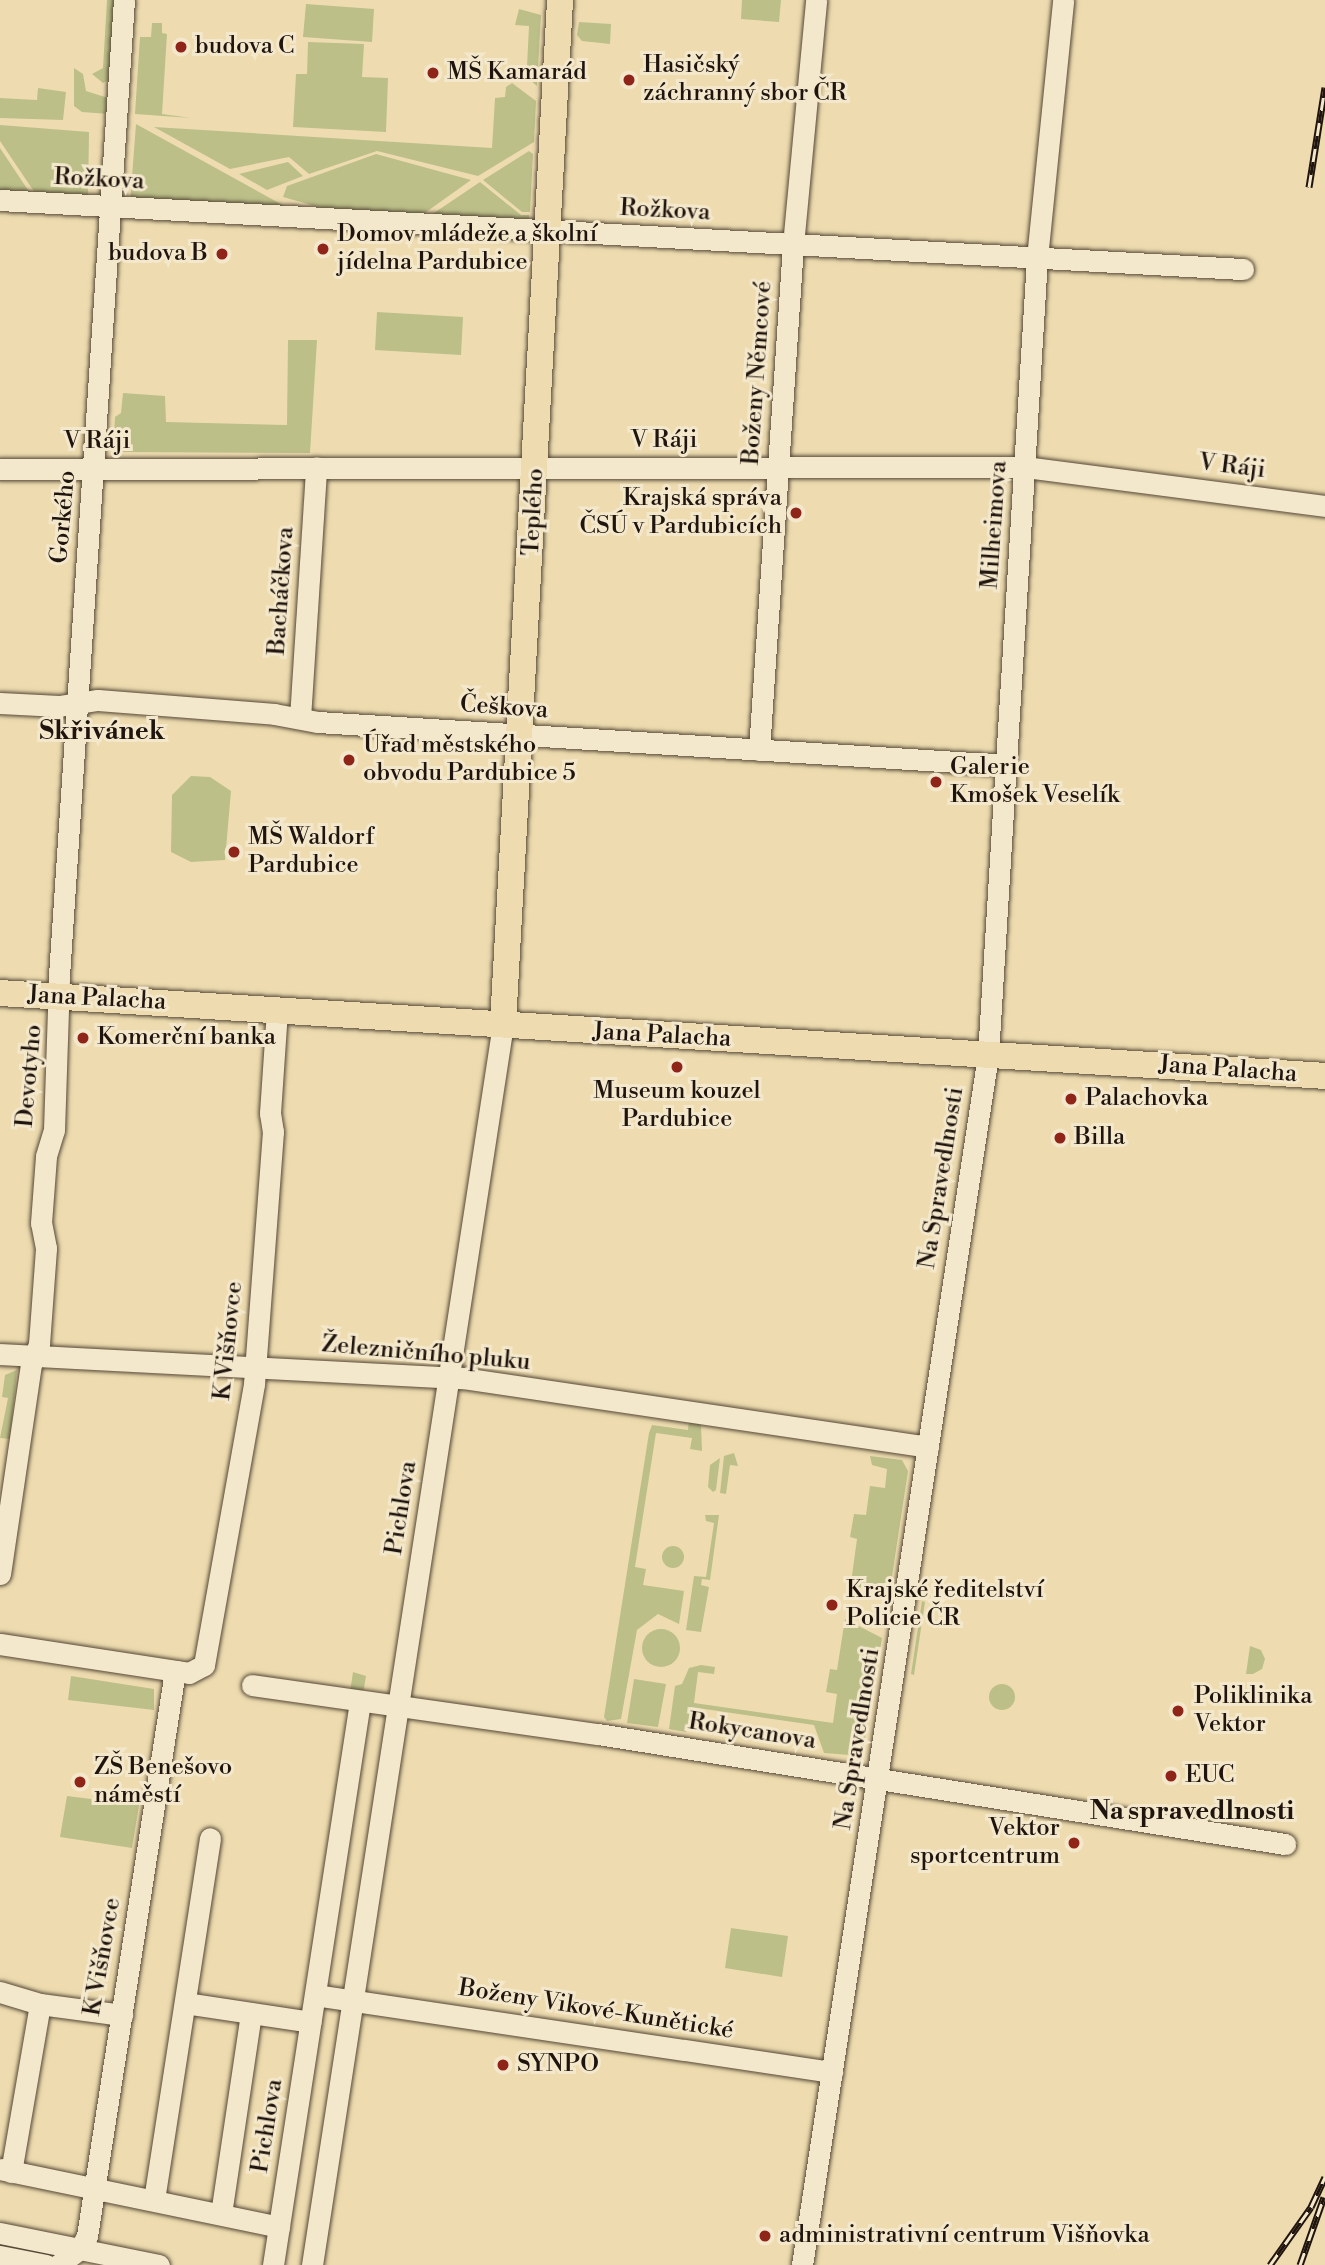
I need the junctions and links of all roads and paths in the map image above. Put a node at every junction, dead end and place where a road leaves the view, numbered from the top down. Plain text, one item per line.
1 (124, 0) edge
2 (560, 0) edge
3 (816, 0) edge
4 (1063, 0) edge
5 (0, 200) edge
6 (112, 207) junction
7 (547, 231) junction
8 (793, 245) junction
9 (1037, 258) junction
10 (1243, 269) dead end
11 (537, 467) junction
12 (778, 467) junction
13 (1025, 467) junction
14 (93, 468) junction
15 (316, 468) junction
16 (0, 469) edge
17 (1325, 506) edge
18 (0, 703) edge
19 (76, 704) junction
20 (300, 718) junction
21 (521, 736) junction
22 (759, 750) junction
23 (1006, 765) junction
24 (0, 993) edge
25 (60, 997) junction
26 (277, 1010) junction
27 (503, 1024) junction
28 (988, 1055) junction
29 (1325, 1076) edge
30 (41, 1355) junction
31 (1, 1358) edge
32 (256, 1367) junction
33 (449, 1377) junction
34 (928, 1447) junction
35 (0, 1574) edge
36 (0, 1644) edge
37 (176, 1671) junction
38 (252, 1685) dead end
39 (360, 1702) junction
40 (398, 1705) junction
41 (878, 1779) junction
42 (210, 1838) dead end
43 (1285, 1844) dead end
44 (0, 1992) edge
45 (315, 1995) junction
46 (353, 2000) junction
47 (184, 2003) junction
48 (40, 2004) junction
49 (251, 2013) junction
50 (122, 2015) junction
51 (311, 2022) junction
52 (832, 2072) junction
53 (6, 2171) edge
54 (95, 2188) junction
55 (154, 2200) junction
56 (221, 2214) junction
57 (279, 2227) junction
58 (0, 2233) edge
59 (80, 2249) junction
60 (0, 2256) edge
61 (46, 2265) edge
62 (58, 2265) edge
63 (159, 2265) edge
64 (273, 2265) edge
65 (312, 2265) edge
66 (802, 2265) edge

1 - 6 street, Gorkého
2 - 7 main road, Teplého
3 - 8 street, Boženy Němcové
4 - 9 street, Milheimova
5 - 6 street, Rožkova
6 - 7 street, Rožkova
6 - 14 street, Gorkého
7 - 8 street, Rožkova
7 - 11 main road, Teplého
8 - 9 street, Rožkova
8 - 12 street, Boženy Němcové
9 - 10 street, Rožkova
9 - 13 street, Milheimova
11 - 12 street, V Ráji
11 - 15 street, V Ráji
11 - 21 main road, Teplého
12 - 13 street, V Ráji
12 - 22 street, Boženy Němcové
13 - 17 street, V Ráji
13 - 23 street, Milheimova
14 - 15 street, V Ráji
14 - 16 street, V Ráji
14 - 19 street, Gorkého
15 - 20 street, Bacháčkova
18 - 19 street, Češkova
19 - 20 street, Češkova
19 - 25 street, Gorkého
20 - 21 street, Češkova
21 - 22 street, Češkova
21 - 27 main road, Teplého
22 - 23 street, Češkova
23 - 28 street, Milheimova
24 - 25 main road, Jana Palacha
25 - 26 main road, Jana Palacha
25 - 30 street, Devotyho
26 - 27 main road, Jana Palacha
26 - 32 street, K Višňovce
27 - 28 main road, Jana Palacha
27 - 33 street, Pichlova
28 - 29 main road, Jana Palacha
28 - 34 street, Na Spravedlnosti
30 - 31 street, Železničního pluku
30 - 32 street, Železničního pluku
30 - 35 street, Devotyho
32 - 33 street, Železničního pluku
32 - 37 street, K Višňovce
33 - 34 street, Železničního pluku
33 - 40 street, Pichlova
34 - 41 street, Na Spravedlnosti
36 - 37 street
37 - 50 street, K Višňovce
38 - 39 street, Rokycanova
39 - 40 street, Rokycanova
39 - 45 street, Pichlova
40 - 41 street, Rokycanova
40 - 46 street, Pichlova
41 - 43 street, Rokycanova
41 - 52 street, Na Spravedlnosti
42 - 47 street
44 - 48 street
45 - 46 street
45 - 51 street, Pichlova
46 - 52 street, Boženy Vikové-Kunětické
46 - 65 street, Pichlova
47 - 49 street
47 - 55 street
48 - 50 street
48 - 53 street
49 - 51 street
49 - 56 street
50 - 54 street, K Višňovce
51 - 57 street, Pichlova
52 - 66 street, Na Spravedlnosti
53 - 54 street
54 - 55 street
54 - 59 street, K Višňovce
55 - 56 street
56 - 57 street
57 - 64 street, Pichlova
58 - 59 street
59 - 62 street
59 - 63 street
60 - 61 street

